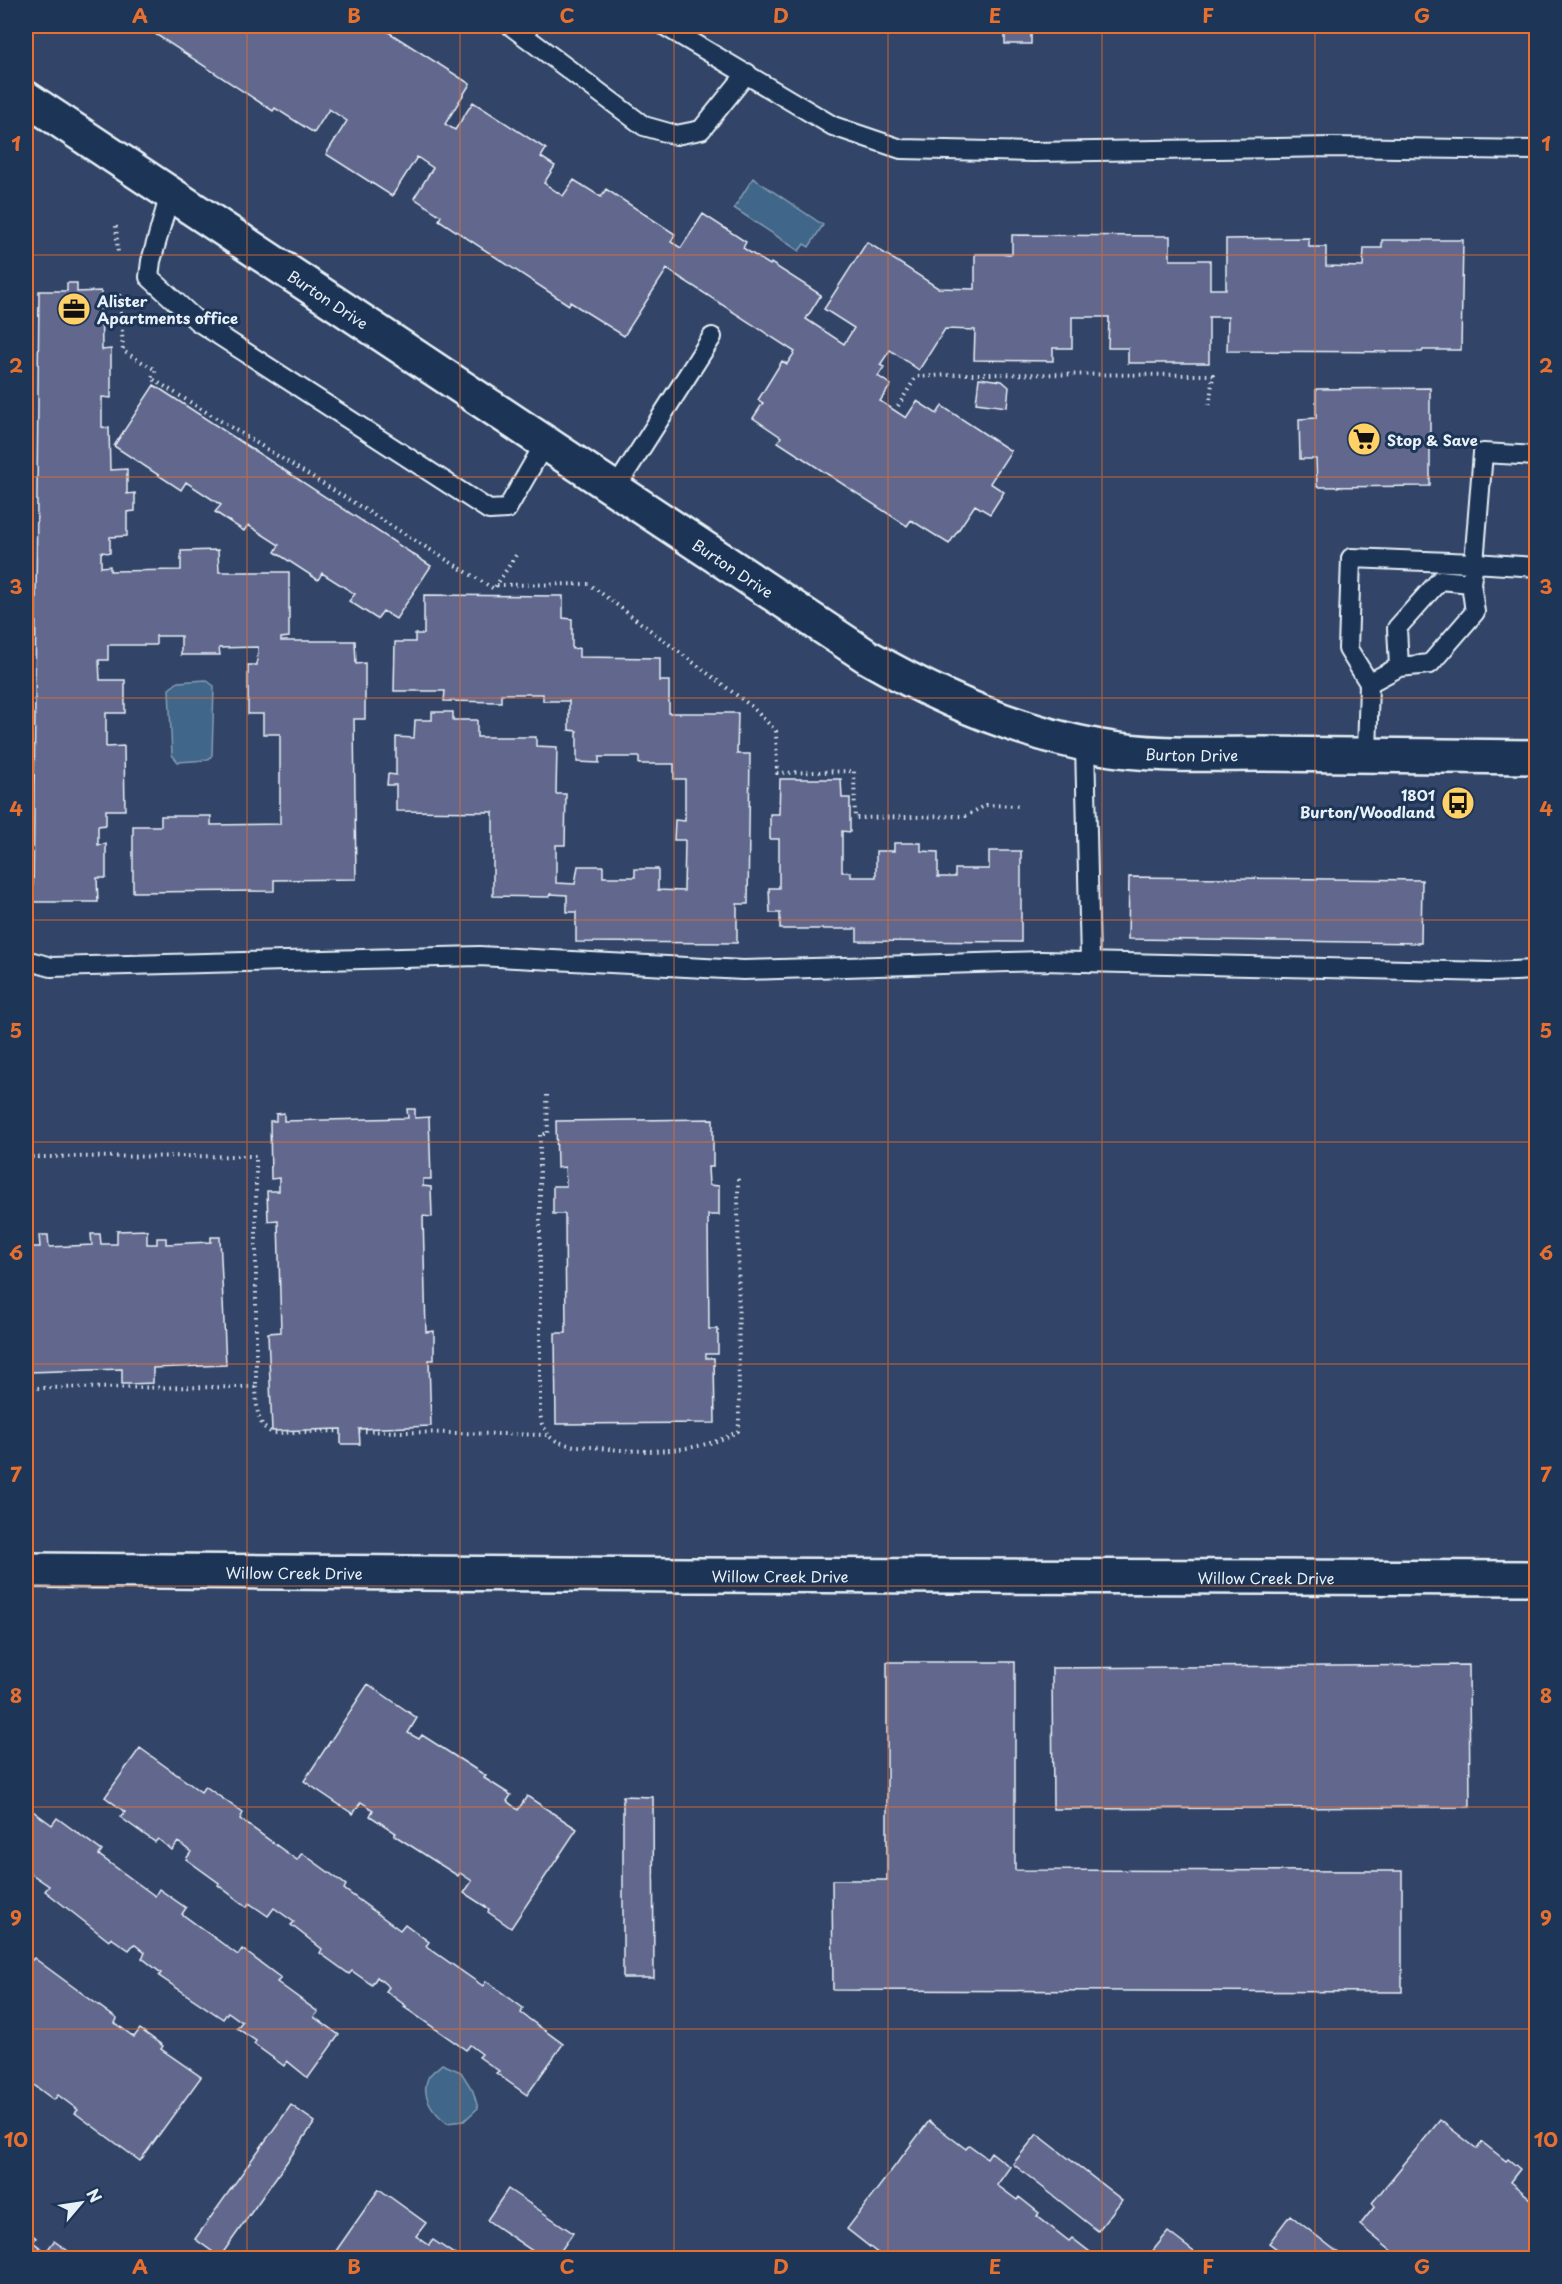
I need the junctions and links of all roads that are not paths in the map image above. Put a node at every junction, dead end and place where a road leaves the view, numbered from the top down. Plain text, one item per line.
1 (511, 26) edge
2 (665, 26) edge
3 (747, 73) junction
4 (26, 98) edge
5 (1536, 150) edge
6 (170, 194) junction
7 (712, 337) dead end
8 (545, 443) junction
9 (1536, 456) edge
10 (615, 489) junction
11 (1474, 563) junction
12 (1536, 567) edge
13 (1471, 583) junction
14 (1399, 667) junction
15 (1369, 683) junction
16 (1085, 744) junction
17 (1367, 755) junction
18 (1536, 757) edge
19 (26, 960) edge
20 (1090, 962) junction
21 (1536, 970) edge
22 (26, 1570) edge
23 (1536, 1578) edge

1 - 3 lane
2 - 3 lane
3 - 5 lane
4 - 6 street, Burton Drive
6 - 8 street, Burton Drive
6 - 8 lane
7 - 10 lane
8 - 10 street, Burton Drive
9 - 11 lane
10 - 16 street, Burton Drive
11 - 12 lane
11 - 13 lane
11 - 15 lane
13 - 14 lane
13 - 14 lane
14 - 15 lane
15 - 17 lane
16 - 17 street, Burton Drive
16 - 20 lane
17 - 18 street, Burton Drive
19 - 20 lane
20 - 21 lane
22 - 23 street, Willow Creek Drive

